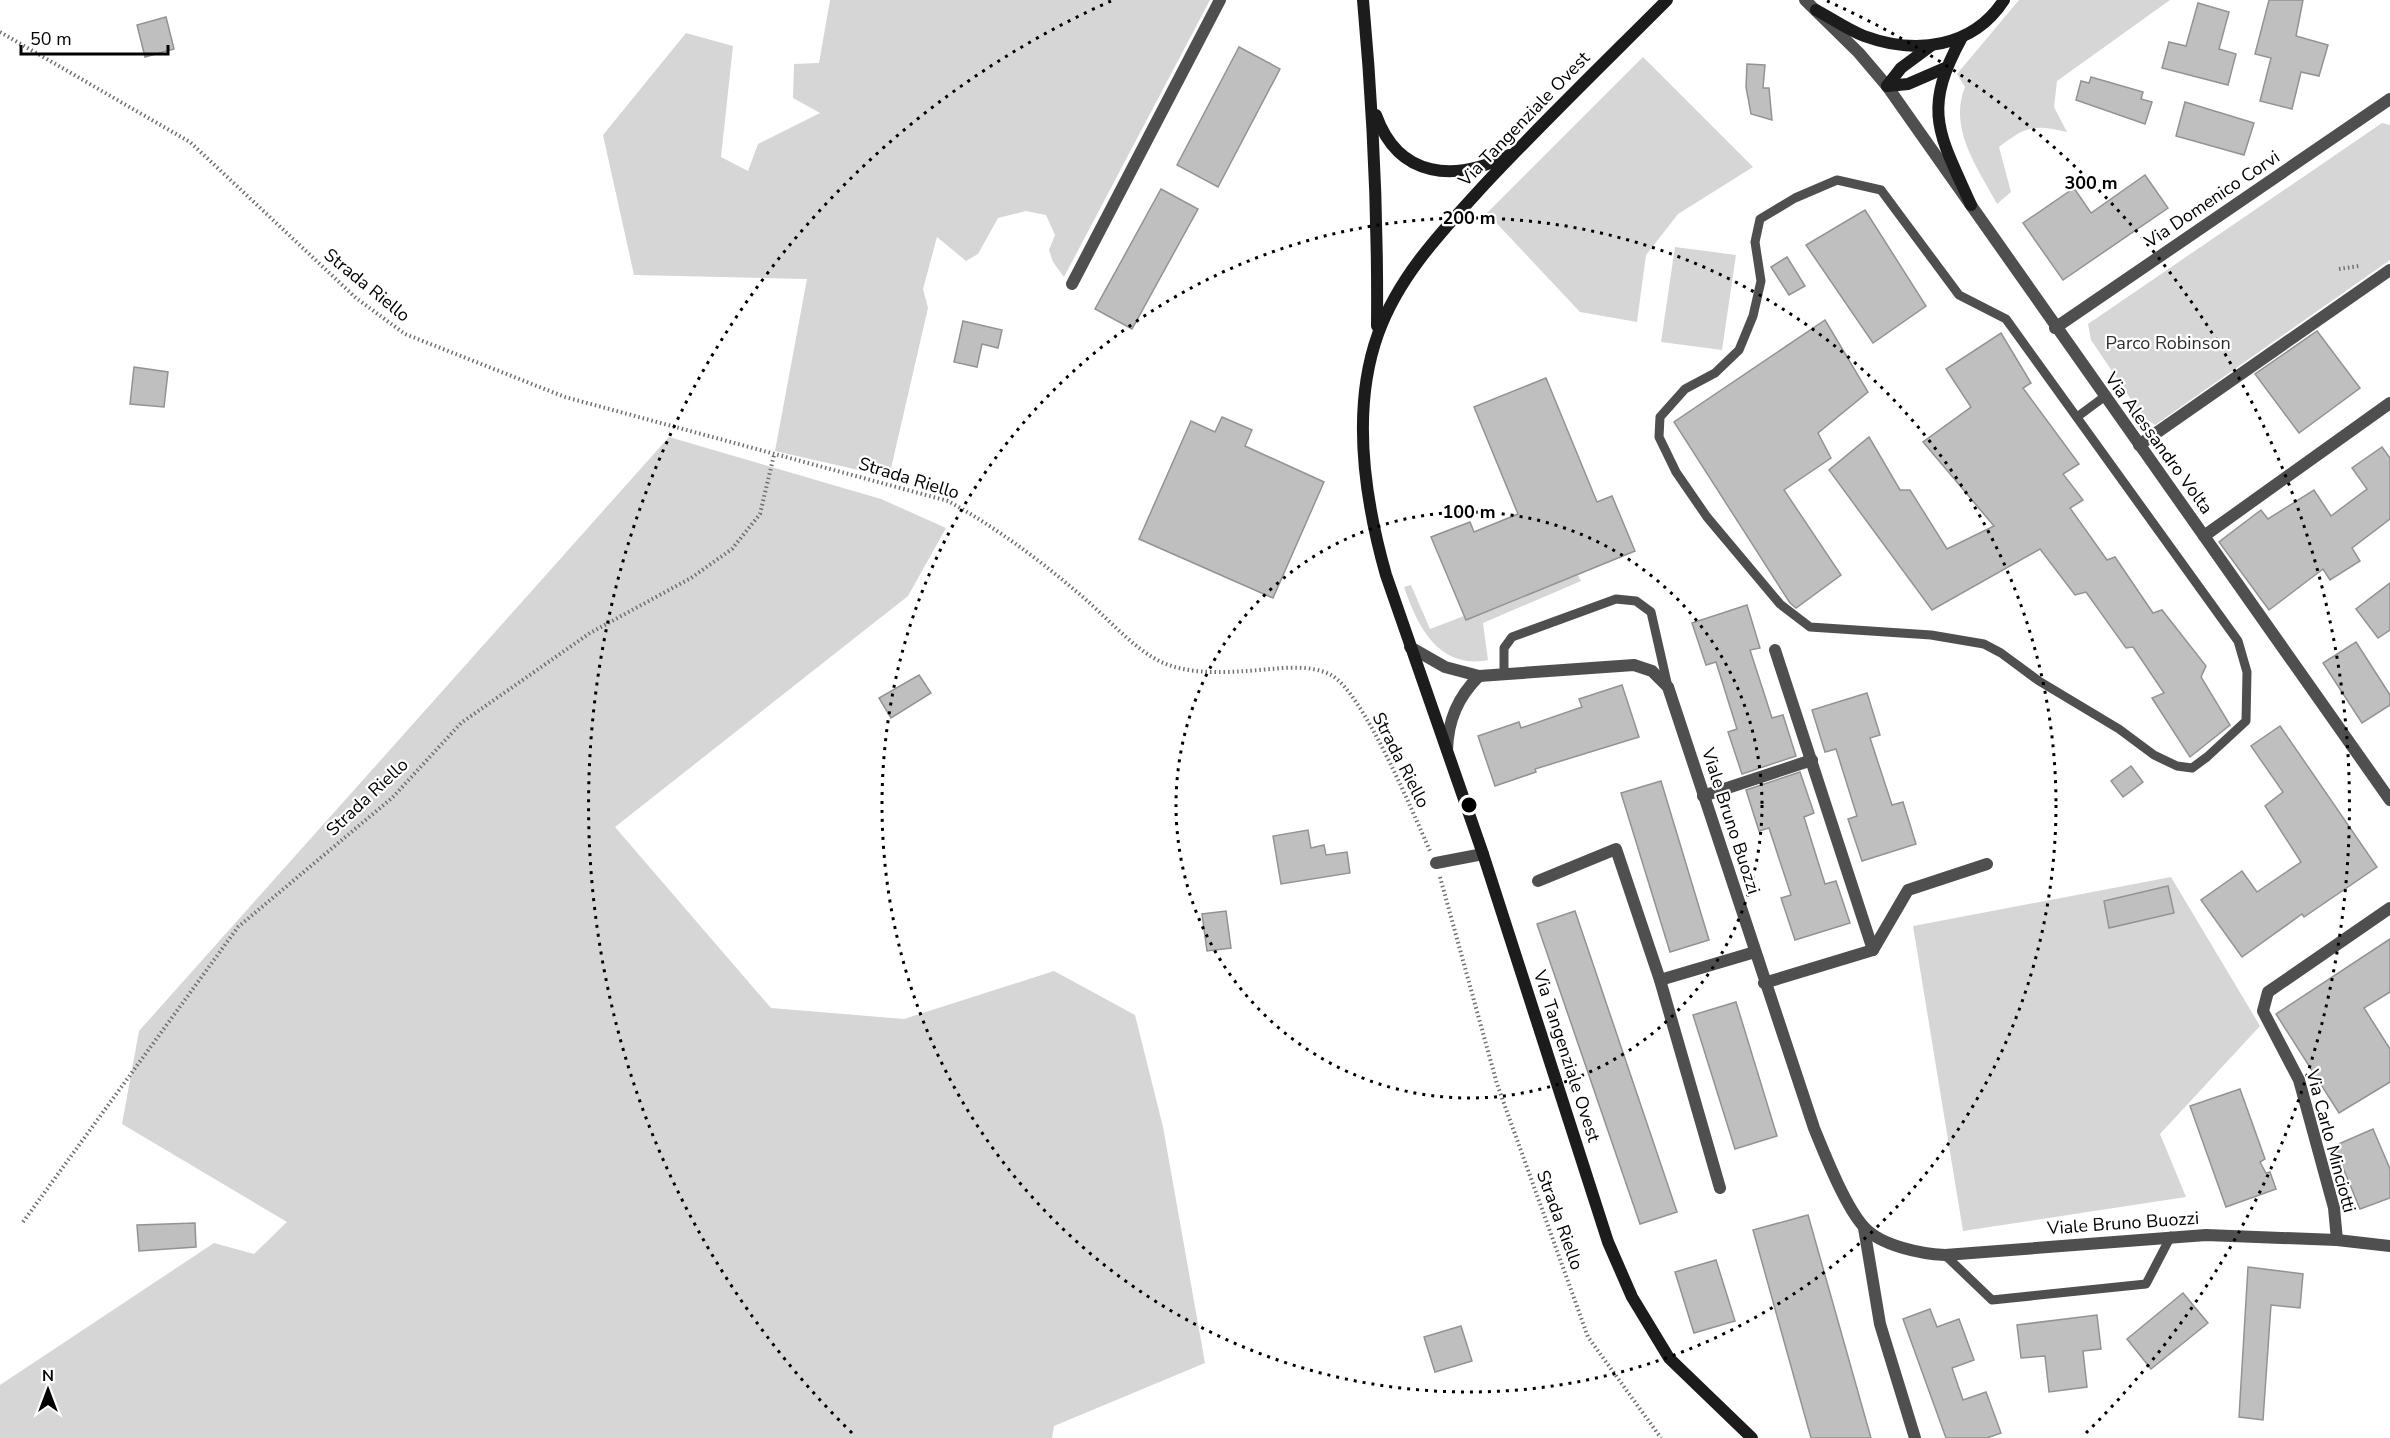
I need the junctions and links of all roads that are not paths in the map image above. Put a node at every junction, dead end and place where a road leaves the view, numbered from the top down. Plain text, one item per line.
1 (1220, 0) edge
2 (1364, 0) edge
3 (1667, 0) edge
4 (1805, 0) edge
5 (2004, 0) edge
6 (1816, 10) junction
7 (1961, 39) junction
8 (1932, 45) junction
9 (1946, 68) junction
10 (1887, 86) junction
11 (2390, 99) edge
12 (1372, 105) junction
13 (1515, 152) junction
14 (1971, 205) junction
15 (2390, 270) edge
16 (1072, 284) dead end
17 (2055, 328) junction
18 (1377, 337) junction
19 (2104, 397) junction
20 (2390, 403) edge
21 (2077, 417) junction
22 (2139, 445) junction
23 (2204, 536) junction
24 (1410, 647) junction
25 (1775, 650) dead end
26 (1504, 674) junction
27 (1479, 676) junction
28 (1668, 687) junction
29 (1447, 752) junction
30 (1812, 760) junction
31 (1704, 795) junction
32 (2390, 800) edge
33 (1482, 854) junction
34 (1436, 863) road end
35 (1988, 864) dead end
36 (1538, 881) dead end
37 (2390, 908) edge
38 (1873, 950) junction
39 (1755, 952) junction
40 (1660, 980) junction
41 (1764, 983) junction
42 (1720, 1188) dead end
43 (1864, 1228) junction
44 (2171, 1236) junction
45 (2337, 1240) junction
46 (2390, 1246) edge
47 (1946, 1255) junction
48 (1752, 1438) edge
49 (1915, 1438) edge

1 - 16 street
2 - 12 main road
3 - 13 main road, Via Tangenziale Ovest
4 - 6 street, Via Alessandro Volta
5 - 7 main road
6 - 8 main road
6 - 10 street, Via Alessandro Volta
7 - 8 main road
7 - 9 main road
8 - 10 main road
9 - 10 main road
9 - 14 main road
10 - 14 street, Via Alessandro Volta
11 - 17 street, Via Domenico Corvi
12 - 13 main road
12 - 18 main road
13 - 18 main road, Via Tangenziale Ovest
14 - 17 street, Via Alessandro Volta
15 - 22 street
17 - 19 street, Via Alessandro Volta
18 - 24 main road, Via Tangenziale Ovest
19 - 21 lane
19 - 22 street, Via Alessandro Volta
20 - 23 street
21 - 21 lane
22 - 23 street, Via Alessandro Volta
23 - 32 street, Via Alessandro Volta
24 - 27 street
24 - 29 main road, Via Tangenziale Ovest
25 - 30 street
26 - 27 street
26 - 28 street
26 - 28 lane
27 - 29 street
28 - 31 street, Viale Bruno Buozzi
29 - 33 main road, Via Tangenziale Ovest
30 - 31 street
30 - 38 street
31 - 39 street, Viale Bruno Buozzi
33 - 34 street
33 - 48 main road, Via Tangenziale Ovest
35 - 38 street
36 - 40 street
37 - 45 street, Via Carlo Minciotti
38 - 41 street
39 - 40 street
39 - 41 street, Viale Bruno Buozzi
40 - 42 street
41 - 43 street, Viale Bruno Buozzi
43 - 47 street, Viale Bruno Buozzi
43 - 49 street, Viale Bruno Buozzi
44 - 45 street, Viale Bruno Buozzi
44 - 47 street, Viale Bruno Buozzi
44 - 47 lane
45 - 46 street, Viale Bruno Buozzi

